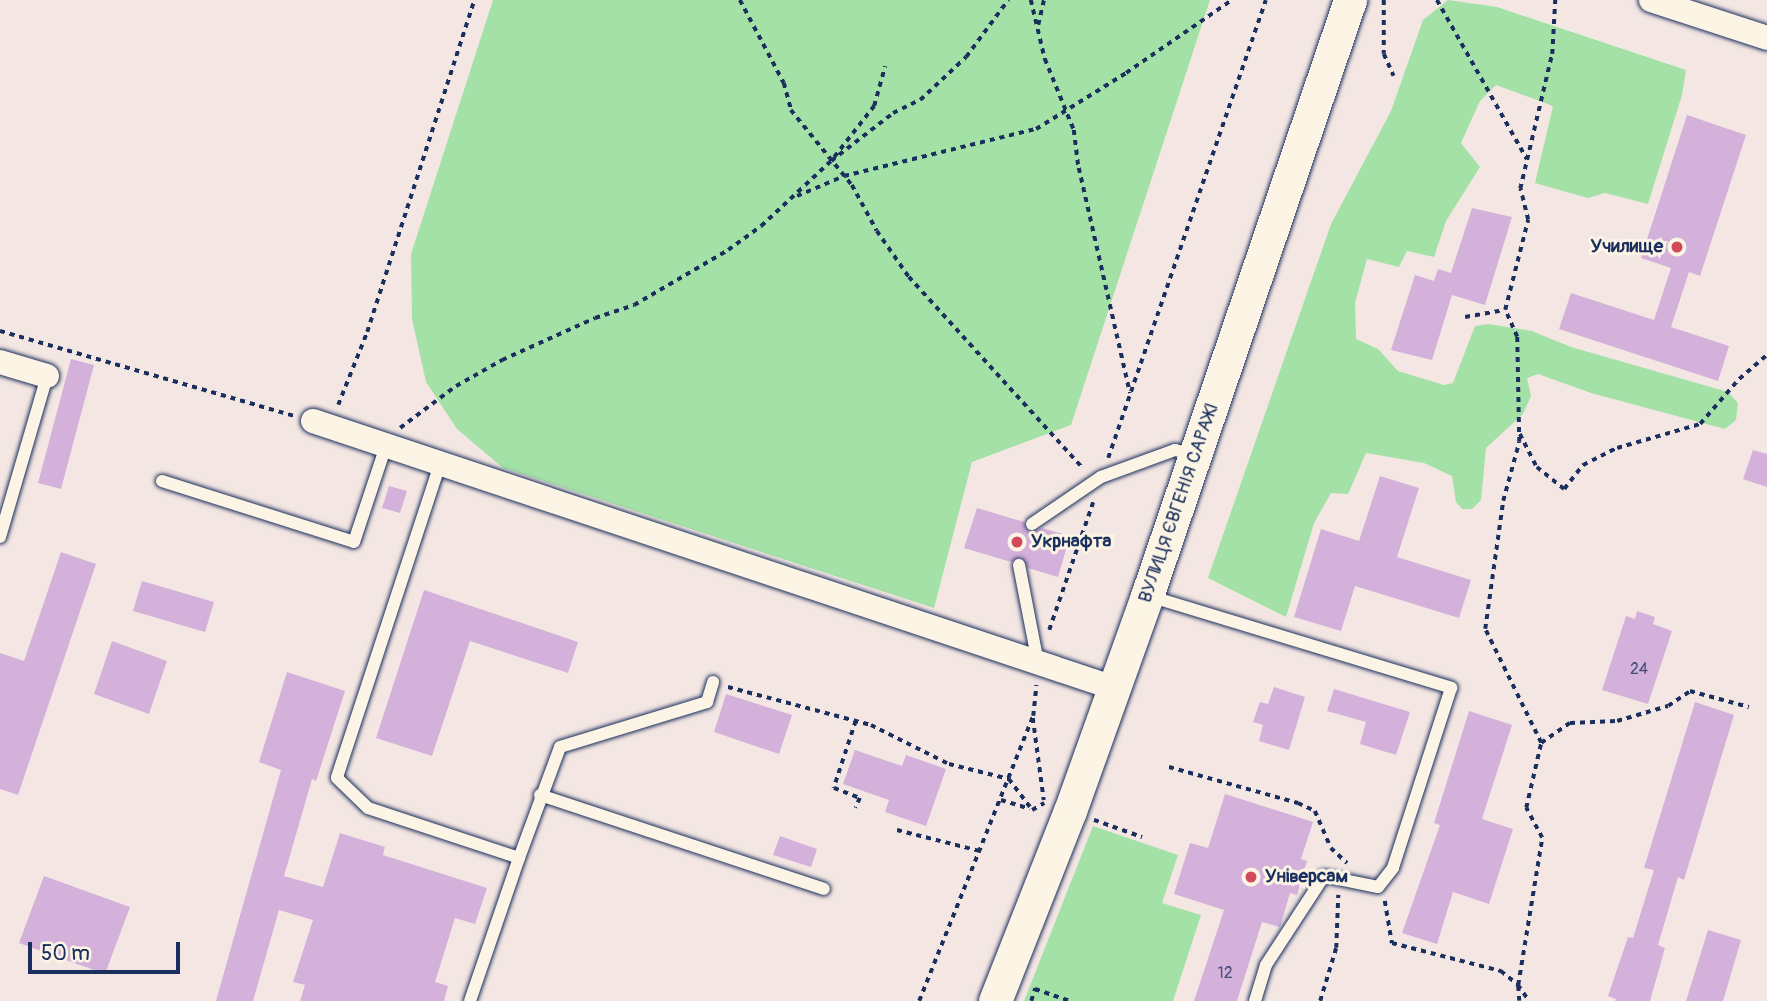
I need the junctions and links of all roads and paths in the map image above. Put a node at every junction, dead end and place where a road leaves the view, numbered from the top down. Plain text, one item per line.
1 (474, 0) edge
2 (740, 0) edge
3 (1008, 0) edge
4 (1031, 0) edge
5 (1044, 0) edge
6 (1233, 0) edge
7 (1350, 0) edge
8 (1384, 0) edge
9 (1437, 0) edge
10 (1555, 0) edge
11 (1651, 0) edge
12 (1037, 26) junction
13 (1767, 38) edge
14 (886, 66) dead end
15 (1394, 76) dead end
16 (1066, 111) junction
17 (1527, 159) junction
18 (831, 161) junction
19 (844, 176) junction
20 (793, 197) junction
21 (1505, 310) junction
22 (1465, 317) dead end
23 (0, 331) edge
24 (1767, 355) edge
25 (0, 362) edge
26 (47, 376) joint
27 (1131, 395) dead end
28 (321, 424) junction
29 (1519, 432) junction
30 (383, 445) junction
31 (1196, 456) junction
32 (440, 464) junction
33 (1101, 477) junction
34 (162, 481) dead end
35 (1032, 524) dead end
36 (0, 537) edge
37 (1019, 565) dead end
38 (1147, 596) junction
39 (1038, 663) junction
40 (713, 682) joint
41 (1114, 688) junction
42 (1749, 707) dead end
43 (1033, 716) dead end
44 (856, 721) junction
45 (1541, 743) junction
46 (1009, 779) dead end
47 (540, 795) junction
48 (1000, 800) dead end
49 (1045, 803) dead end
50 (856, 808) dead end
51 (1032, 810) dead end
52 (897, 830) dead end
53 (1331, 848) dead end
54 (980, 851) dead end
55 (519, 858) junction
56 (1336, 878) junction
57 (824, 889) dead end
58 (470, 1001) edge
59 (995, 1001) edge
60 (1031, 1001) edge
61 (1069, 1001) edge
62 (1255, 1001) edge
63 (1320, 1001) edge
64 (1519, 1001) edge

1 - 28 path
2 - 18 path
3 - 18 path
4 - 12 path
5 - 12 path
6 - 16 path
7 - 31 main road, ВУЛИЦЯ ЄВГЕНІЯ САРАЖІ
8 - 15 path
9 - 17 path
10 - 17 path
11 - 13 street
12 - 16 path
14 - 18 path
16 - 19 path
16 - 27 path
17 - 21 path
18 - 19 path
18 - 20 path
19 - 20 path
19 - 33 path
20 - 30 path
21 - 22 path
21 - 29 path
23 - 28 path
24 - 29 path
25 - 26 street
26 - 36 lane
28 - 30 street
29 - 45 path
30 - 32 street
30 - 34 lane
31 - 33 lane
31 - 38 main road, ВУЛИЦЯ ЄВГЕНІЯ САРАЖІ
32 - 39 street
32 - 55 lane
33 - 35 lane
37 - 39 lane
38 - 41 main road, ВУЛИЦЯ ЄВГЕНІЯ САРАЖІ
38 - 56 lane
39 - 41 street
40 - 44 path
40 - 47 lane
41 - 59 main road, ВУЛИЦЯ ЄВГЕНІЯ САРАЖІ
42 - 45 path
43 - 49 path
44 - 46 path
44 - 50 path
45 - 64 path
47 - 55 lane
47 - 57 lane
48 - 51 path
52 - 54 path
53 - 56 path
55 - 58 lane
56 - 62 lane
56 - 63 path
60 - 61 path

